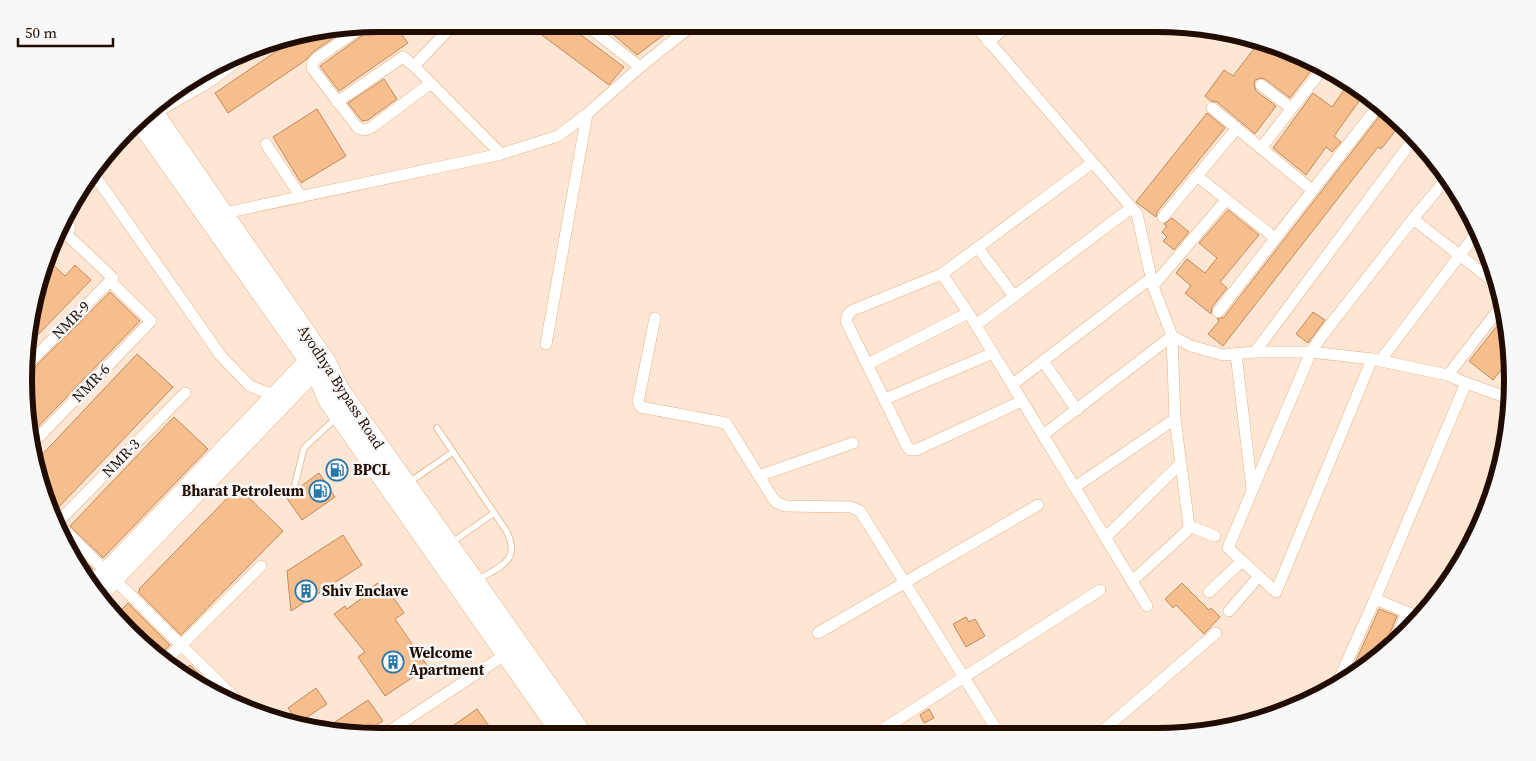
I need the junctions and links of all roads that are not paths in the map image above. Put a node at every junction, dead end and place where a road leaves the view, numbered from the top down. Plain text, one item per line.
1 (446, 32) edge
2 (684, 32) edge
3 (980, 32) edge
4 (1000, 32) edge
5 (353, 33) edge
6 (597, 33) edge
7 (988, 42) junction
8 (414, 66) junction
9 (640, 67) junction
10 (1319, 73) edge
11 (431, 83) junction
12 (1260, 84) dead end
13 (337, 102) junction
14 (1212, 108) dead end
15 (1291, 108) junction
16 (1375, 110) dead end
17 (587, 114) junction
18 (149, 120) edge
19 (1237, 128) junction
20 (1410, 143) edge
21 (266, 144) dead end
22 (1261, 148) junction
23 (501, 154) junction
24 (1092, 163) junction
25 (1197, 176) junction
26 (97, 179) edge
27 (1442, 183) edge
28 (1312, 190) junction
29 (301, 197) junction
30 (1226, 200) junction
31 (1131, 208) junction
32 (216, 215) junction
33 (1163, 217) dead end
34 (1413, 219) junction
35 (67, 229) edge
36 (1275, 238) junction
37 (1473, 238) edge
38 (978, 248) junction
39 (1460, 255) junction
40 (942, 274) junction
41 (1488, 277) edge
42 (111, 280) junction
43 (1152, 282) junction
44 (1014, 296) junction
45 (1218, 312) dead end
46 (1497, 312) edge
47 (968, 313) junction
48 (655, 318) dead end
49 (976, 325) junction
50 (1172, 336) junction
51 (546, 344) dead end
52 (1255, 352) junction
53 (1312, 352) junction
54 (993, 353) junction
55 (1236, 354) junction
56 (33, 359) edge
57 (1376, 360) junction
58 (317, 361) junction
59 (1043, 361) junction
60 (868, 364) junction
61 (1448, 375) junction
62 (1466, 383) junction
63 (1012, 385) junction
64 (185, 393) dead end
65 (274, 395) junction
66 (1503, 396) edge
67 (885, 399) junction
68 (289, 401) junction
69 (1022, 401) junction
70 (1077, 410) junction
71 (338, 416) junction
72 (1174, 419) junction
73 (437, 428) dead end
74 (1043, 435) junction
75 (37, 439) edge
76 (853, 443) dead end
77 (453, 452) junction
78 (1181, 463) junction
79 (759, 476) junction
80 (295, 484) dead end
81 (1075, 487) junction
82 (400, 488) junction
83 (1252, 491) junction
84 (1038, 505) dead end
85 (494, 513) junction
86 (61, 518) edge
87 (1188, 526) junction
88 (69, 535) edge
89 (1215, 536) dead end
90 (1106, 538) junction
91 (449, 544) junction
92 (1242, 561) junction
93 (260, 566) dead end
94 (110, 575) junction
95 (1259, 576) junction
96 (96, 581) edge
97 (475, 581) junction
98 (1132, 581) junction
99 (906, 582) junction
100 (1100, 590) dead end
101 (103, 591) edge
102 (1209, 592) dead end
103 (1375, 599) junction
104 (1147, 606) dead end
105 (1229, 611) dead end
106 (1407, 612) junction
107 (1413, 615) edge
108 (1400, 629) edge
109 (818, 633) dead end
110 (1216, 633) dead end
111 (180, 645) junction
112 (506, 654) junction
113 (169, 657) edge
114 (1341, 675) edge
115 (964, 677) junction
116 (230, 694) edge
117 (394, 728) edge
118 (557, 728) edge
119 (578, 728) edge
120 (885, 728) edge
121 (996, 728) edge
122 (1105, 728) edge

1 - 8 street
2 - 9 street
3 - 7 street
4 - 7 street
5 - 13 street
6 - 9 street
7 - 24 street
8 - 11 street
8 - 13 street
9 - 17 street
10 - 15 street
11 - 13 street
11 - 23 street
12 - 15 street
14 - 19 street
15 - 22 street
16 - 28 street
17 - 23 street
17 - 51 street
18 - 32 main road, Ayodhya Bypass Road
19 - 22 street
19 - 25 street
20 - 52 street
21 - 29 street
22 - 28 street
23 - 29 street
24 - 31 street
24 - 38 street
25 - 30 street
25 - 33 street
26 - 65 street
27 - 34 street
28 - 36 street
29 - 32 street
30 - 36 street
30 - 43 street
31 - 43 street
31 - 44 street
32 - 58 main road, Ayodhya Bypass Road
34 - 39 street
34 - 53 street
35 - 42 street
36 - 45 street
37 - 39 street
38 - 40 street
38 - 44 street
39 - 41 street
39 - 57 street
40 - 47 street
40 - 60 street
42 - 56 street, NMR-9
42 - 75 street, NMR-6
43 - 50 street
43 - 59 street
44 - 49 street
46 - 61 street
47 - 49 street
47 - 60 street
48 - 79 street
49 - 54 street
50 - 55 street
50 - 70 street
50 - 72 street
52 - 53 street
52 - 55 street
53 - 57 street
53 - 83 street
54 - 63 street
54 - 67 street
55 - 83 street
57 - 61 street
57 - 95 street
58 - 65 street
58 - 68 street
58 - 71 main road, Ayodhya Bypass Road
58 - 82 main road, Ayodhya Bypass Road
59 - 63 street
59 - 70 street
60 - 67 street
61 - 62 street
62 - 66 street
62 - 103 street
63 - 69 street
64 - 86 street, NMR-3
65 - 68 street
65 - 94 street
67 - 69 street
68 - 94 street
69 - 74 street
70 - 74 street
71 - 80 lane
71 - 82 main road, Ayodhya Bypass Road
72 - 78 street
72 - 81 street
73 - 77 lane
74 - 81 street
76 - 79 street
77 - 82 lane
77 - 85 lane
78 - 87 street
78 - 90 street
79 - 99 street
81 - 90 street
82 - 91 main road, Ayodhya Bypass Road
82 - 112 main road, Ayodhya Bypass Road
83 - 92 street
84 - 99 street
85 - 91 lane
85 - 97 lane
87 - 89 street
87 - 98 street
88 - 94 street
90 - 98 street
91 - 97 main road, Ayodhya Bypass Road
92 - 95 street
92 - 102 street
93 - 111 street
94 - 96 street
94 - 101 street
94 - 111 street
95 - 105 street
97 - 119 main road, Ayodhya Bypass Road
98 - 104 street
99 - 109 street
99 - 115 street
100 - 115 street
103 - 106 street
103 - 114 street
106 - 107 street
106 - 108 street
110 - 122 street
111 - 113 street
111 - 116 street
112 - 117 street
112 - 118 main road, Ayodhya Bypass Road
115 - 120 street
115 - 121 street

